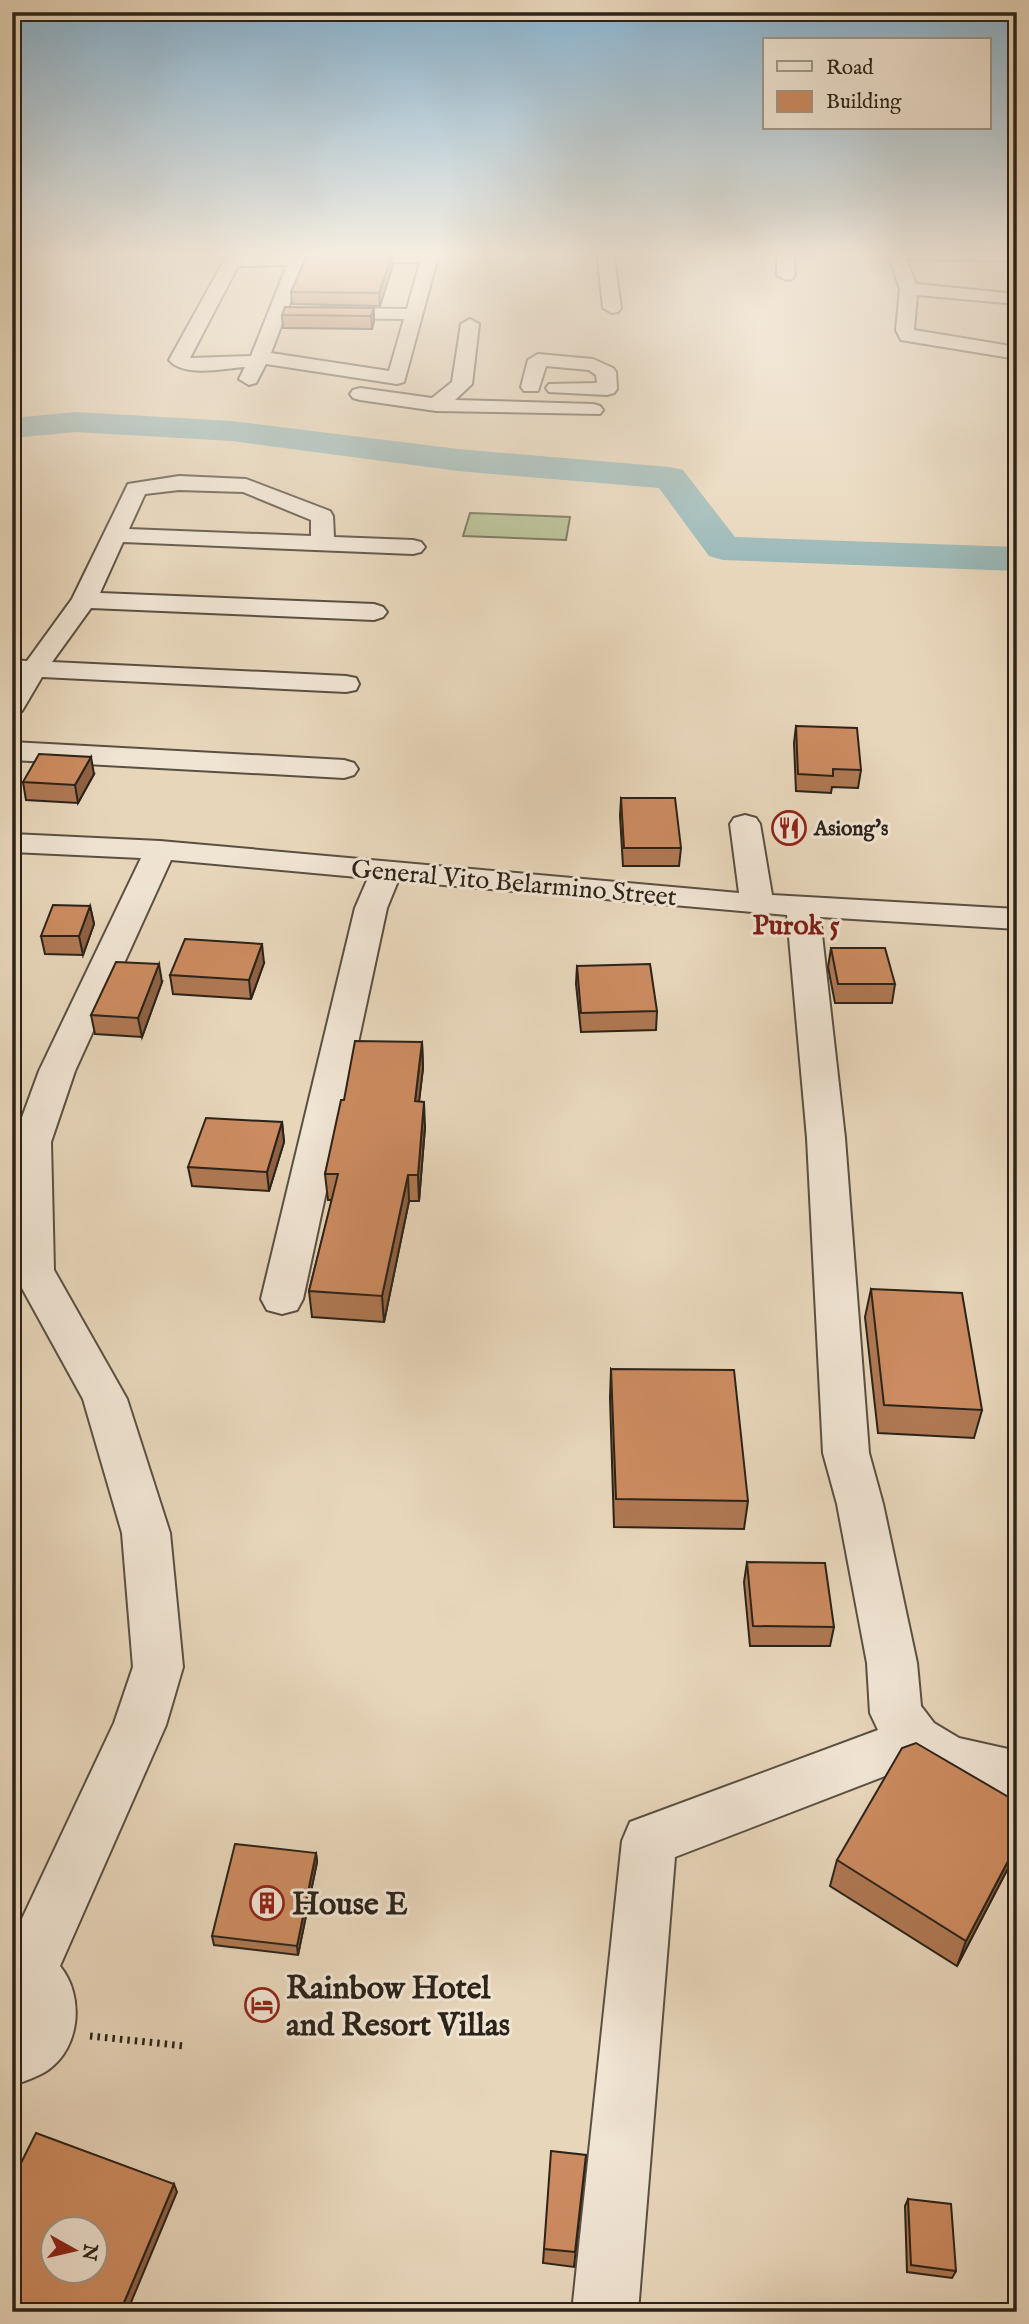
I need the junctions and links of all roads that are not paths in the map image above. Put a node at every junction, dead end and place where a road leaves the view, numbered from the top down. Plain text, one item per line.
1 (180, 359) edge
2 (259, 359) edge
3 (332, 359) edge
4 (402, 359) edge
5 (469, 359) edge
6 (255, 366) junction
7 (329, 368) junction
8 (397, 378) junction
9 (275, 382) dead end
10 (194, 383) dead end
11 (469, 384) junction
12 (342, 392) dead end
13 (436, 405) junction
14 (593, 410) dead end
15 (114, 535) junction
16 (323, 544) junction
17 (413, 547) dead end
18 (84, 600) junction
19 (374, 612) dead end
20 (23, 669) edge
21 (346, 684) dead end
22 (12, 705) edge
23 (12, 751) edge
24 (344, 768) dead end
25 (745, 824) dead end
26 (12, 844) edge
27 (160, 850) junction
28 (387, 870) junction
29 (757, 904) junction
30 (802, 905) junction
31 (1017, 919) edge
32 (282, 1298) dead end
33 (915, 1740) junction
34 (1017, 1776) edge
35 (18, 1979) edge
36 (28, 2044) edge
37 (605, 2312) edge

1 - 6 street
2 - 6 street
3 - 7 street
4 - 8 street
5 - 11 street
6 - 7 street
6 - 9 street
6 - 10 street
7 - 8 street
8 - 11 street
11 - 13 street
12 - 13 street
13 - 14 street
15 - 16 street
15 - 16 street
15 - 18 street
16 - 17 street
18 - 19 street
18 - 20 street
20 - 21 street
20 - 22 street
23 - 24 street
25 - 29 street
26 - 27 street, General Vito Belarmino Street
27 - 28 street, General Vito Belarmino Street
27 - 35 street
28 - 29 street, General Vito Belarmino Street
28 - 32 street
29 - 30 street, General Vito Belarmino Street
30 - 31 street, General Vito Belarmino Street
30 - 33 street
33 - 34 street
33 - 37 street
35 - 36 street

